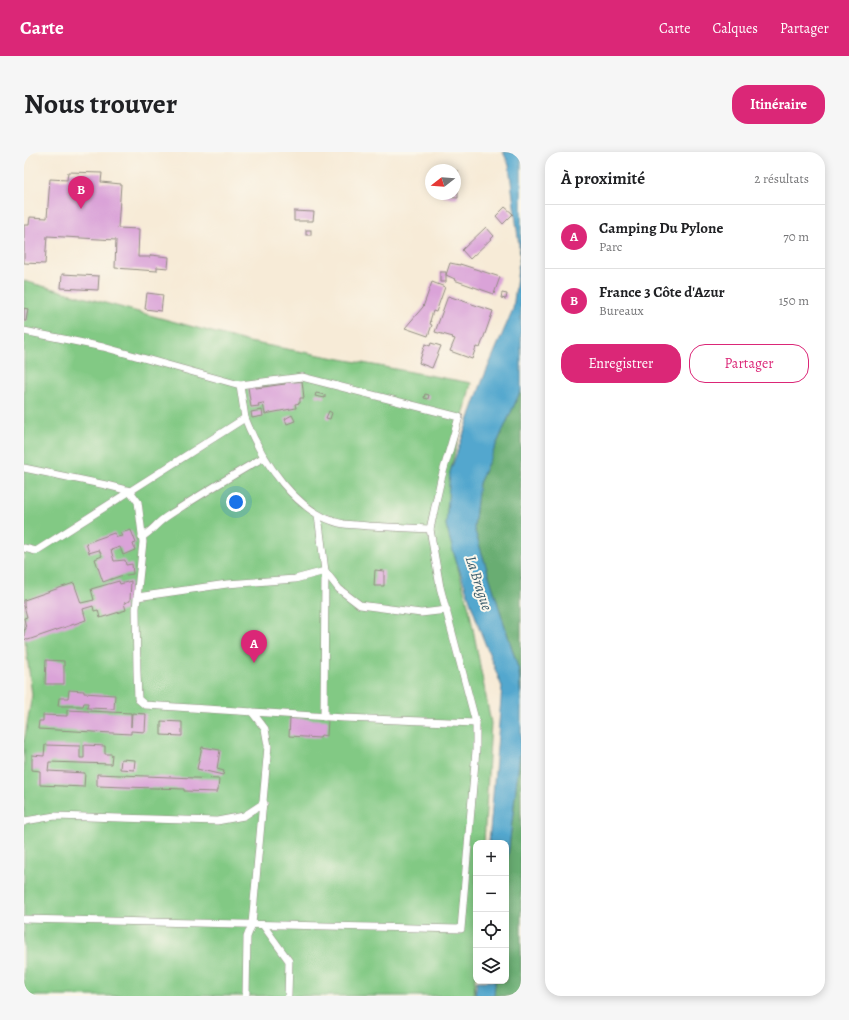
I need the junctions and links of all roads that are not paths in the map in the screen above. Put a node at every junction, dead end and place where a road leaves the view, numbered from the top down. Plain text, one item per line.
1 (24, 331) edge
2 (240, 385) junction
3 (245, 418) junction
4 (264, 457) junction
5 (24, 468) edge
6 (130, 491) junction
7 (318, 515) junction
8 (430, 529) junction
9 (142, 537) junction
10 (24, 548) edge
11 (325, 571) junction
12 (137, 597) junction
13 (447, 610) junction
14 (252, 712) junction
15 (324, 717) junction
16 (476, 723) junction
17 (264, 803) junction
18 (24, 822) edge
19 (24, 919) edge
20 (252, 924) junction
21 (263, 925) junction
22 (246, 996) edge
23 (288, 996) edge

1 - 2 lane
2 - 3 lane
2 - 8 lane
3 - 4 lane
3 - 6 lane
4 - 7 lane
4 - 9 lane
5 - 6 lane
6 - 9 lane
6 - 10 lane
7 - 8 lane
7 - 11 lane
8 - 13 lane
9 - 12 lane
11 - 12 lane
11 - 13 lane
11 - 15 lane
12 - 14 lane
13 - 16 lane
14 - 15 lane
14 - 17 lane
15 - 16 lane
16 - 21 lane
17 - 18 lane
17 - 20 lane
19 - 20 lane
20 - 21 lane
20 - 22 lane
21 - 23 lane

